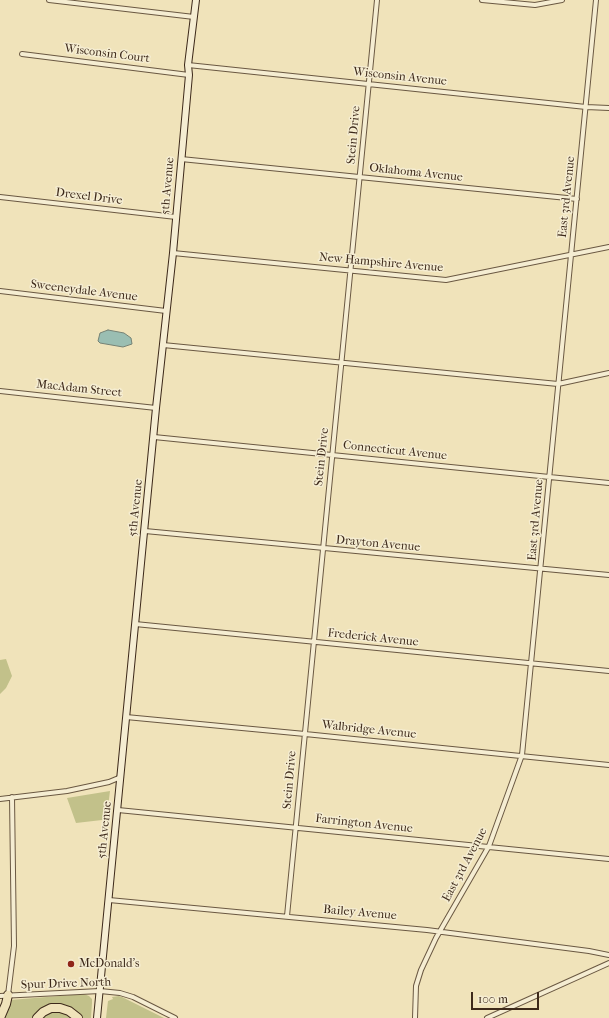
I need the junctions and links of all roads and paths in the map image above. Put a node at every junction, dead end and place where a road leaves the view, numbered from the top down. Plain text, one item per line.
1 (49, 0) edge
2 (196, 0) edge
3 (377, 0) edge
4 (482, 0) edge
5 (562, 0) edge
6 (596, 0) edge
7 (194, 17) junction
8 (22, 54) dead end
9 (188, 65) junction
10 (189, 75) junction
11 (369, 84) junction
12 (586, 107) junction
13 (609, 108) edge
14 (181, 159) junction
15 (360, 177) junction
16 (0, 197) edge
17 (577, 199) junction
18 (176, 217) junction
19 (609, 247) edge
20 (173, 253) junction
21 (571, 255) junction
22 (351, 270) junction
23 (0, 291) edge
24 (166, 311) junction
25 (163, 345) junction
26 (342, 363) junction
27 (609, 374) edge
28 (558, 384) junction
29 (0, 391) edge
30 (156, 408) junction
31 (154, 438) junction
32 (332, 455) junction
33 (549, 478) junction
34 (609, 483) edge
35 (145, 531) junction
36 (323, 549) junction
37 (541, 569) junction
38 (609, 575) edge
39 (135, 624) junction
40 (314, 642) junction
41 (531, 663) junction
42 (609, 671) edge
43 (126, 717) junction
44 (304, 734) junction
45 (522, 756) junction
46 (609, 765) edge
47 (121, 777) junction
48 (12, 798) junction
49 (0, 799) edge
50 (118, 810) junction
51 (296, 828) junction
52 (489, 846) junction
53 (609, 859) edge
54 (109, 900) junction
55 (286, 916) junction
56 (440, 931) junction
57 (609, 955) edge
58 (609, 963) edge
59 (100, 991) junction
60 (4, 996) edge
61 (0, 1018) edge
62 (37, 1018) edge
63 (78, 1018) edge
64 (97, 1018) edge
65 (175, 1018) edge
66 (415, 1018) edge
67 (487, 1018) edge

1 - 7 street
2 - 7 main road, 5th Avenue
3 - 11 street, Stein Drive
4 - 5 street
6 - 12 street, East 3rd Avenue
7 - 9 main road, 5th Avenue
8 - 10 street, Wisconsin Court
9 - 10 main road, 5th Avenue
9 - 11 street, Wisconsin Avenue
10 - 14 main road, 5th Avenue
11 - 12 street, Wisconsin Avenue
11 - 15 street, Stein Drive
12 - 13 street, Wisconsin Avenue
12 - 17 street, East 3rd Avenue
14 - 15 street, Oklahoma Avenue
14 - 18 main road, 5th Avenue
15 - 17 street, Oklahoma Avenue
15 - 22 street, Stein Drive
16 - 18 street, Drexel Drive
17 - 21 street, East 3rd Avenue
18 - 20 main road, 5th Avenue
19 - 21 street, New Hampshire Avenue
20 - 22 street, New Hampshire Avenue
20 - 24 main road, 5th Avenue
21 - 22 street, New Hampshire Avenue
21 - 28 street, East 3rd Avenue
22 - 26 street, Stein Drive
23 - 24 street, Sweeneydale Avenue
24 - 25 main road, 5th Avenue
25 - 26 street
25 - 30 main road, 5th Avenue
26 - 28 street
26 - 32 street, Stein Drive
27 - 28 street
28 - 33 street, East 3rd Avenue
29 - 30 street, MacAdam Street
30 - 31 main road, 5th Avenue
31 - 32 street, Connecticut Avenue
31 - 35 main road, 5th Avenue
32 - 33 street, Connecticut Avenue
32 - 36 street, Stein Drive
33 - 34 street, Connecticut Avenue
33 - 37 street, East 3rd Avenue
35 - 36 street, Drayton Avenue
35 - 39 main road, 5th Avenue
36 - 37 street, Drayton Avenue
36 - 40 street, Stein Drive
37 - 38 street, Drayton Avenue
37 - 41 street, East 3rd Avenue
39 - 40 street, Frederick Avenue
39 - 43 main road, 5th Avenue
40 - 41 street, Frederick Avenue
40 - 44 street, Stein Drive
41 - 42 street, Frederick Avenue
41 - 45 street, East 3rd Avenue
43 - 44 street, Walbridge Avenue
43 - 47 main road, 5th Avenue
44 - 45 street, Walbridge Avenue
44 - 51 street, Stein Drive
45 - 46 street, Walbridge Avenue
45 - 52 street, East 3rd Avenue
47 - 48 street
47 - 50 main road, 5th Avenue
48 - 49 street
48 - 60 street
50 - 51 street, Farrington Avenue
50 - 54 main road, 5th Avenue
51 - 52 street, Farrington Avenue
51 - 55 street, Stein Drive
52 - 53 street, Farrington Avenue
52 - 56 street, East 3rd Avenue
54 - 55 street, Bailey Avenue
54 - 59 main road, 5th Avenue
55 - 56 street, Bailey Avenue
56 - 57 street, Bailey Avenue
56 - 66 street, East 3rd Avenue
58 - 67 street
59 - 60 street, Spur Drive North
59 - 64 main road, 5th Avenue
59 - 65 street, Spur Drive North
60 - 61 highway
62 - 63 highway

